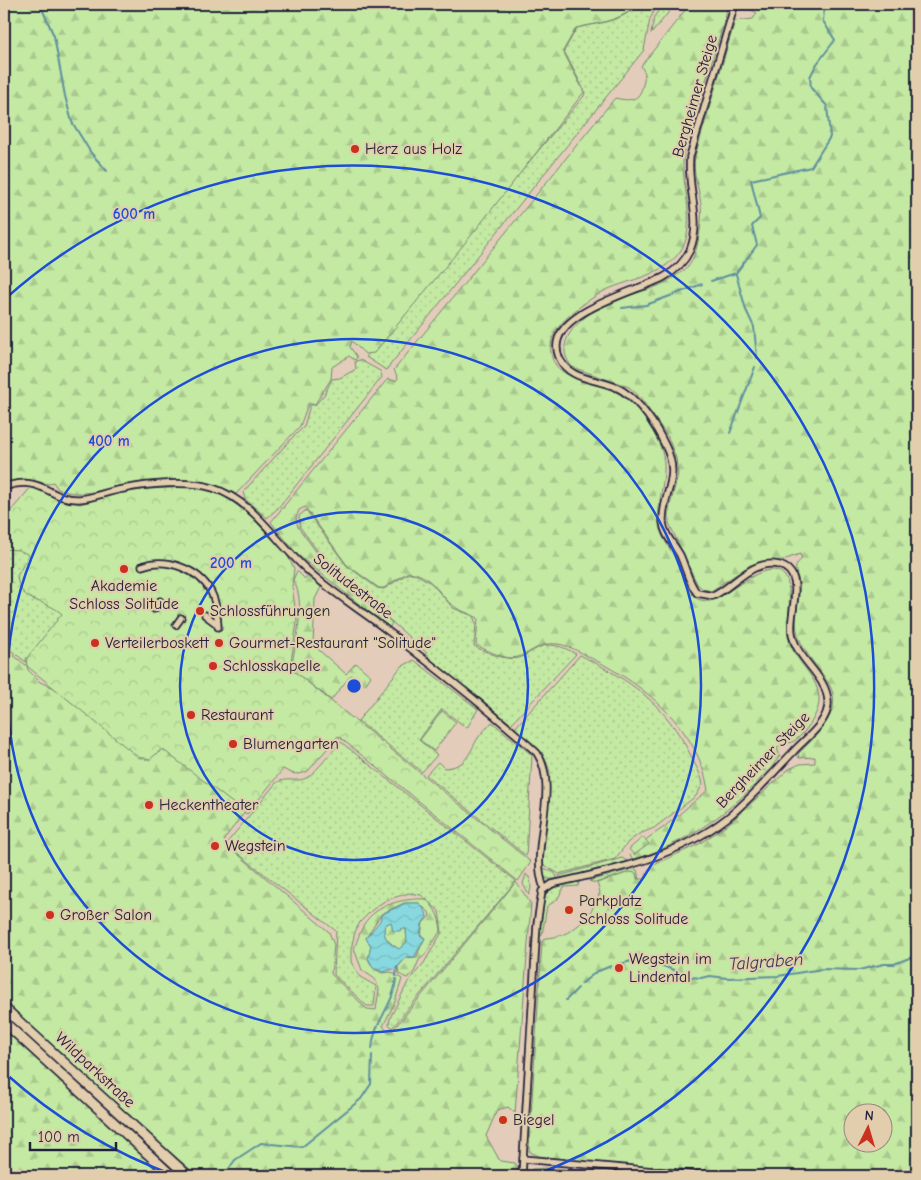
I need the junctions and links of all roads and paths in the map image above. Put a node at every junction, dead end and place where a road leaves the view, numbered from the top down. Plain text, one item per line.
1 (735, 4) edge
2 (4, 487) edge
3 (142, 566) dead end
4 (160, 601) dead end
5 (154, 609) dead end
6 (205, 615) dead end
7 (181, 618) dead end
8 (176, 625) dead end
9 (544, 888) junction
10 (4, 1008) edge
11 (4, 1022) edge
12 (155, 1146) junction
13 (523, 1159) junction
14 (172, 1176) edge
15 (188, 1176) edge
16 (195, 1176) edge
17 (522, 1176) edge
18 (710, 1176) edge

1 - 9 street, Bergheimer Steige
2 - 9 street, Solitudestraße
3 - 6 street
4 - 5 street
7 - 8 street
9 - 13 street
10 - 12 highway, Wildparkstraße
11 - 14 highway, Wildparkstraße
12 - 15 highway, Wildparkstraße
12 - 16 highway
13 - 17 street
13 - 18 street

